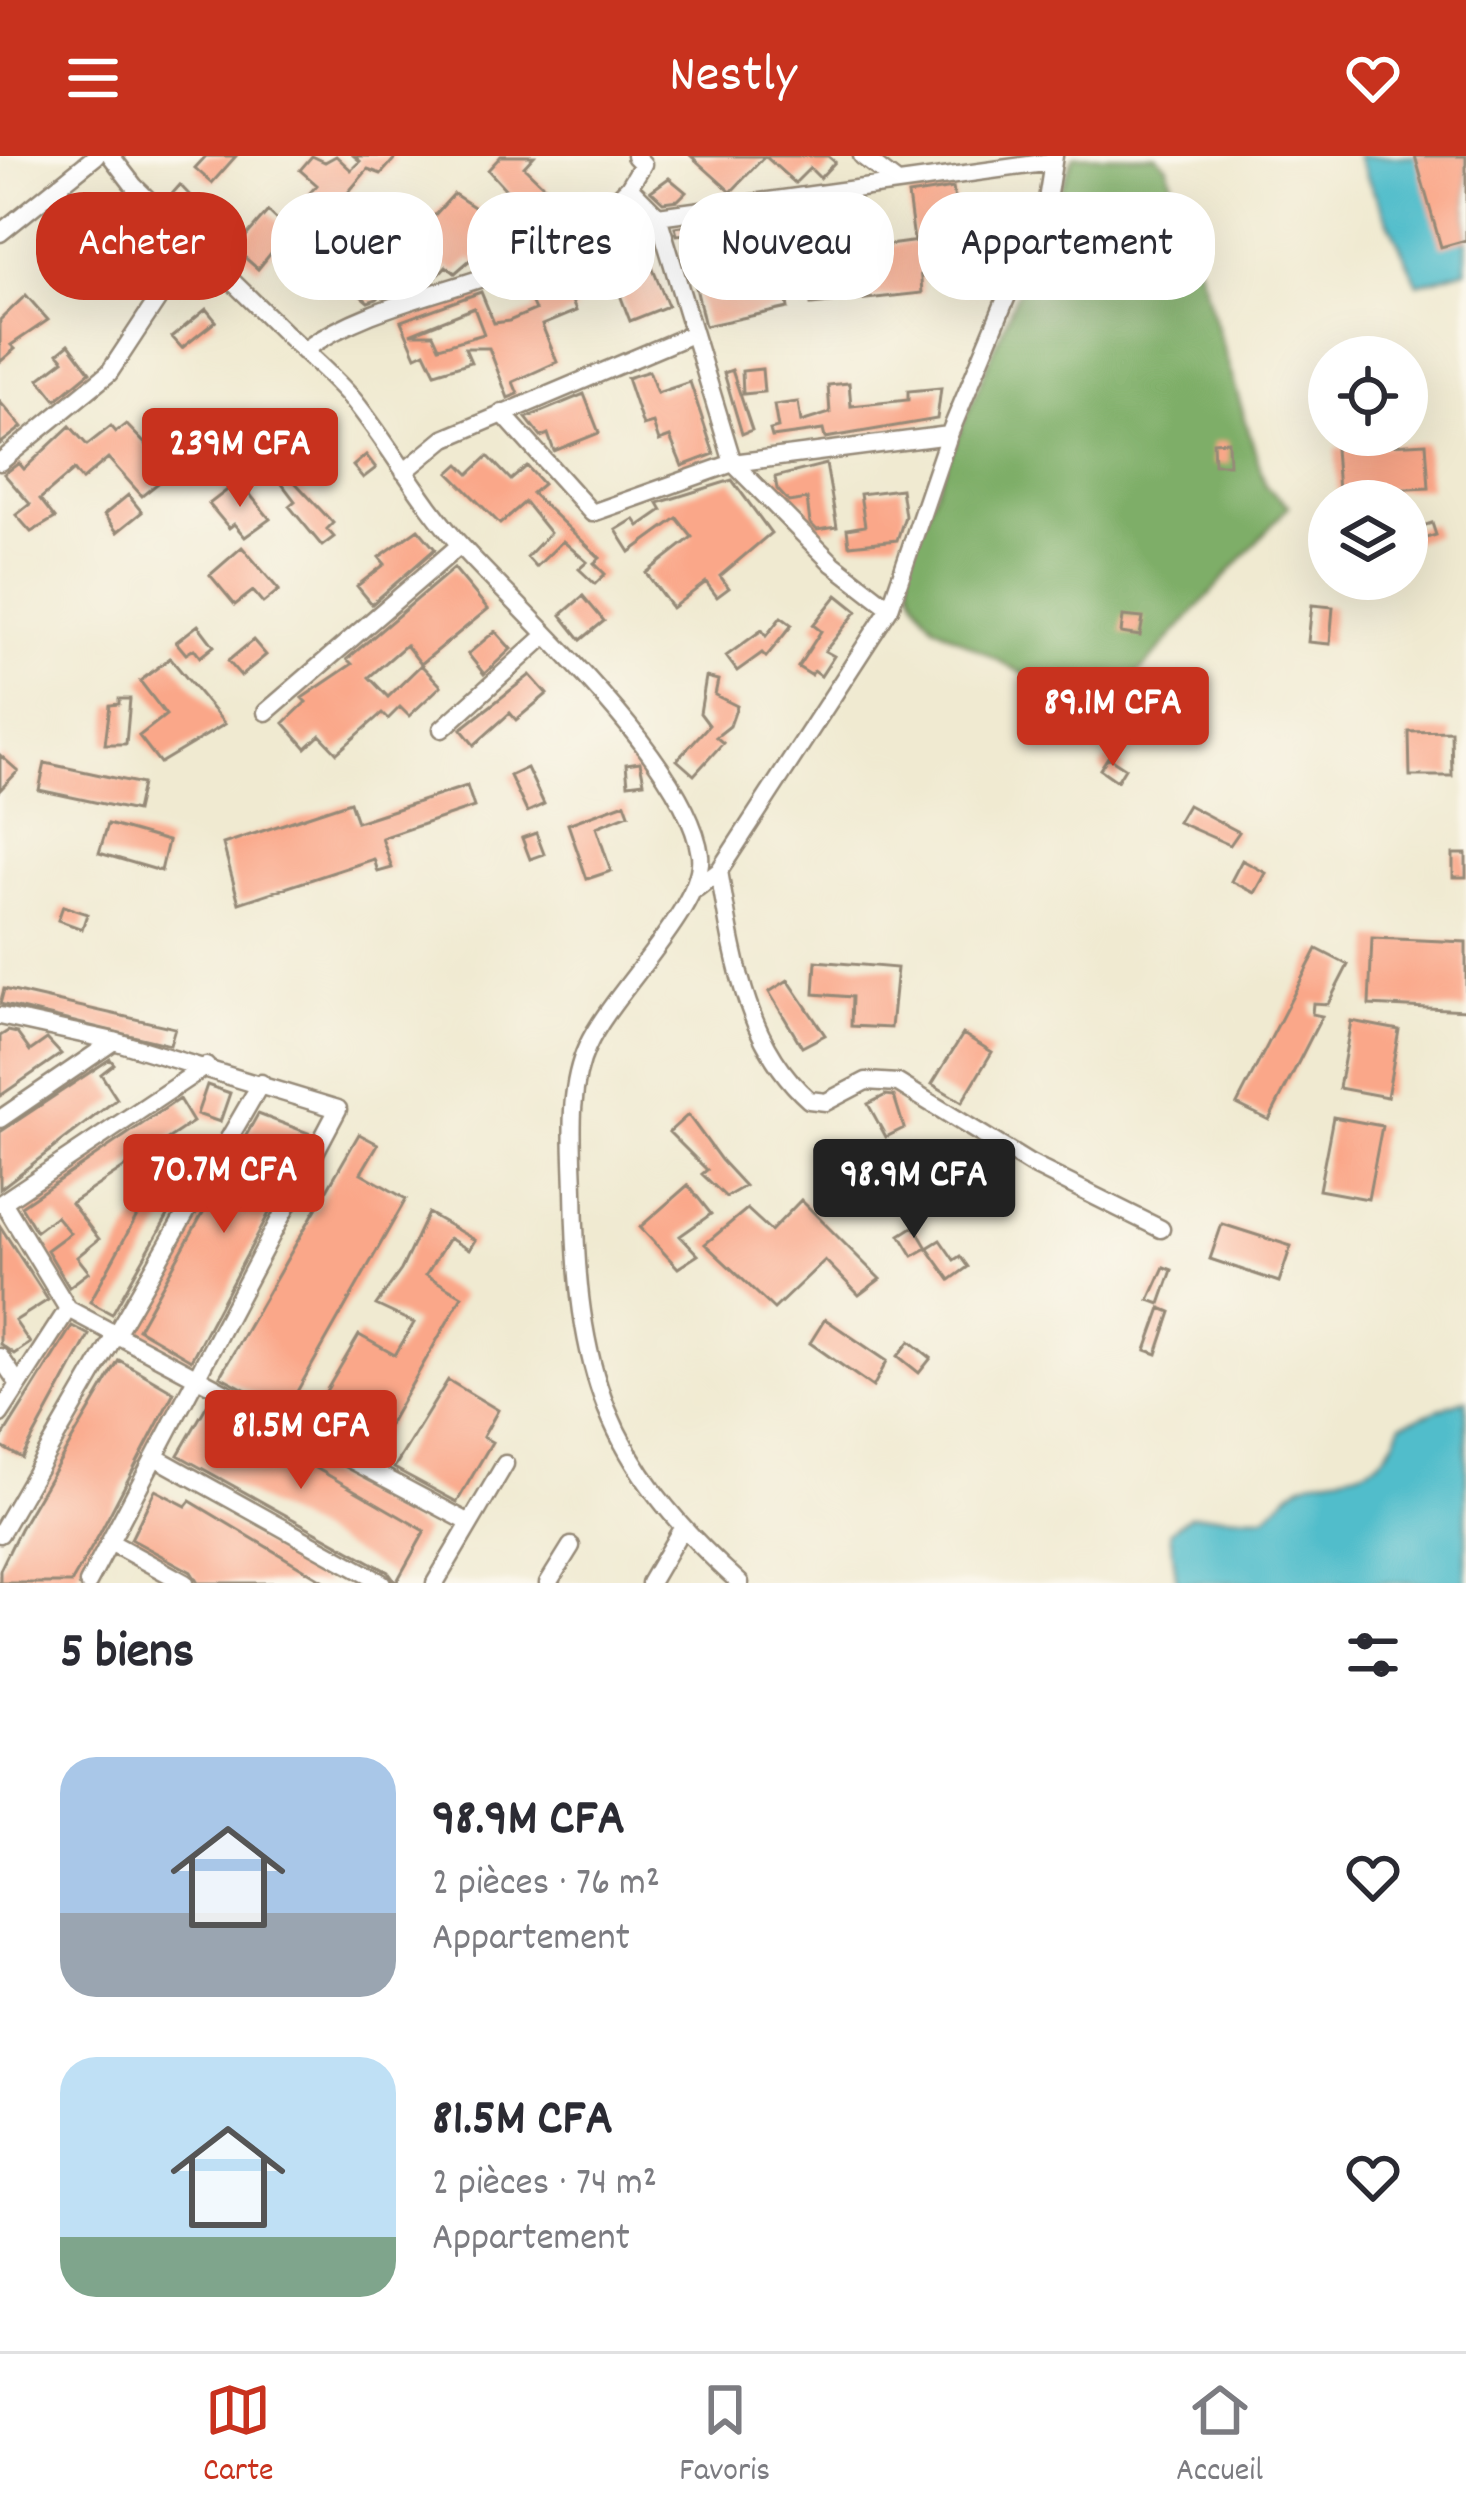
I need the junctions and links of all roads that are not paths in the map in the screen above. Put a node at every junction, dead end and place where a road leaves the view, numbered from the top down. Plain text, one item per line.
1 (96, 156) edge
2 (110, 156) edge
3 (862, 156) edge
4 (643, 158) edge
5 (1052, 159) edge
6 (895, 182) junction
7 (629, 187) junction
8 (144, 192) edge
9 (658, 216) junction
10 (0, 233) edge
11 (247, 296) edge
12 (157, 300) edge
13 (690, 335) junction
14 (303, 351) junction
15 (502, 413) junction
16 (949, 436) junction
17 (0, 462) edge
18 (733, 463) junction
19 (404, 472) junction
20 (460, 545) junction
21 (890, 608) junction
22 (546, 635) junction
23 (266, 712) dead end
24 (442, 729) dead end
25 (718, 871) junction
26 (696, 888) junction
27 (9, 1017) edge
28 (0, 1029) edge
29 (114, 1040) junction
30 (206, 1066) junction
31 (261, 1083) junction
32 (0, 1119) edge
33 (1, 1203) edge
34 (1161, 1229) dead end
35 (68, 1310) junction
36 (117, 1339) junction
37 (0, 1358) edge
38 (197, 1376) junction
39 (18, 1383) junction
40 (0, 1414) edge
41 (155, 1457) junction
42 (505, 1464) dead end
43 (0, 1488) edge
44 (14, 1507) junction
45 (470, 1523) junction
46 (681, 1530) junction
47 (0, 1534) edge
48 (110, 1542) junction
49 (571, 1546) dead end
50 (88, 1583) edge
51 (185, 1583) edge
52 (382, 1583) edge
53 (435, 1583) edge
54 (548, 1583) edge
55 (650, 1583) edge
56 (740, 1583) edge

1 - 10 street
2 - 8 street
3 - 6 street
4 - 7 street
5 - 6 street
5 - 16 street
6 - 9 street
7 - 9 street
7 - 14 street
9 - 13 street
11 - 14 street
12 - 17 street
13 - 15 street
13 - 18 street
14 - 19 street
15 - 18 street
15 - 19 street
16 - 18 street
16 - 21 street
18 - 21 street
19 - 20 street
20 - 22 street
20 - 23 street
21 - 25 street
22 - 24 street
22 - 26 street
25 - 26 street
25 - 34 street
26 - 46 street
27 - 28 street
27 - 29 street
29 - 30 street
29 - 32 street
30 - 31 street
30 - 33 street
31 - 36 street
31 - 38 street
33 - 35 street
35 - 36 street
35 - 39 street
36 - 38 street
36 - 44 street
37 - 39 street
38 - 41 street
38 - 45 street
39 - 40 street
41 - 48 street
41 - 52 street
42 - 45 street
43 - 44 street
44 - 47 street
45 - 53 street
46 - 55 street
46 - 56 street
48 - 50 street
48 - 51 street
49 - 54 street

